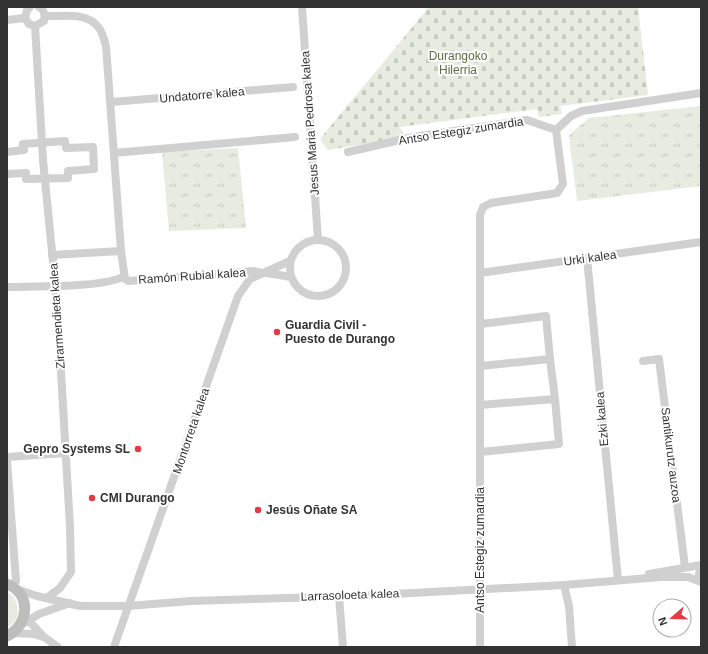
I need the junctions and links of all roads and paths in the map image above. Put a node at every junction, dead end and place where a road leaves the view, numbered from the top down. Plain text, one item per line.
1 (30, 7) edge
2 (40, 7) edge
3 (302, 7) edge
4 (45, 16) junction
5 (25, 18) junction
6 (7, 20) edge
7 (35, 26) junction
8 (293, 87) dead end
9 (701, 93) edge
10 (111, 102) junction
11 (556, 130) junction
12 (295, 137) dead end
13 (42, 142) junction
14 (7, 152) edge
15 (348, 152) dead end
16 (114, 153) junction
17 (7, 174) edge
18 (45, 179) junction
19 (318, 240) junction
20 (701, 242) edge
21 (121, 250) junction
22 (52, 255) junction
23 (587, 258) junction
24 (290, 261) junction
25 (265, 273) junction
26 (480, 273) junction
27 (124, 275) junction
28 (291, 277) junction
29 (55, 286) junction
30 (7, 287) edge
31 (481, 324) junction
32 (550, 359) junction
33 (643, 361) dead end
34 (481, 366) junction
35 (555, 399) junction
36 (480, 406) junction
37 (480, 452) junction
38 (66, 453) junction
39 (7, 457) edge
40 (7, 460) edge
41 (701, 565) edge
42 (685, 567) junction
43 (631, 579) junction
44 (618, 580) junction
45 (701, 582) edge
46 (13, 585) edge
47 (564, 585) junction
48 (480, 589) junction
49 (339, 596) junction
50 (48, 598) junction
51 (70, 603) junction
52 (128, 606) junction
53 (25, 620) junction
54 (8, 635) edge
55 (44, 637) junction
56 (58, 647) edge
57 (114, 647) edge
58 (343, 647) edge
59 (480, 647) edge
60 (572, 647) edge

1 - 5 street
2 - 4 street
3 - 19 street, Jesus Maria Pedrosa kalea
4 - 7 street
4 - 10 street
5 - 6 street
5 - 7 street
7 - 13 street, Zirarmendieta kalea
8 - 10 street, Undatorre kalea
9 - 11 street
10 - 16 street
11 - 15 street, Antso Estegiz zumardia
11 - 26 street, Antso Estegiz zumardia
12 - 16 street
13 - 14 street
13 - 18 street, Zirarmendieta kalea
13 - 18 street
16 - 21 street
17 - 18 street
18 - 22 street, Zirarmendieta kalea
19 - 24 street
19 - 28 street
20 - 23 street, Urki kalea
21 - 22 street
21 - 27 street
22 - 29 street, Zirarmendieta kalea
23 - 26 street, Urki kalea
23 - 44 street, Ezki kalea
24 - 25 street, Montorreta kalea
24 - 28 street
25 - 27 street, Ramón Rubial kalea
25 - 28 street
25 - 52 street, Montorreta kalea
26 - 31 street, Antso Estegiz zumardia
27 - 29 street, Ramón Rubial kalea
29 - 30 street, Ramón Rubial kalea
29 - 38 street, Zirarmendieta kalea
31 - 32 street
31 - 34 street, Antso Estegiz zumardia
32 - 34 street
32 - 35 street
33 - 42 street, Santikurutz auzoa
34 - 36 street, Antso Estegiz zumardia
35 - 36 street
35 - 37 street
36 - 37 street, Antso Estegiz zumardia
37 - 48 street, Antso Estegiz zumardia
38 - 39 street
38 - 50 street, Zirarmendieta kalea
40 - 46 street
41 - 42 street
41 - 45 street
42 - 43 street
43 - 44 street, Larrasoloeta kalea
43 - 45 street
44 - 47 street, Larrasoloeta kalea
46 - 50 street, Larrasoloeta kalea
46 - 53 main road
47 - 48 street, Larrasoloeta kalea
47 - 60 street
48 - 49 street, Larrasoloeta kalea
48 - 59 street, Antso Estegiz zumardia
49 - 52 street, Larrasoloeta kalea
49 - 58 street
50 - 51 street, Larrasoloeta kalea
51 - 52 street, Larrasoloeta kalea
51 - 53 street
52 - 57 street, Montorreta kalea
53 - 54 main road
53 - 55 street
54 - 55 street
55 - 56 street

